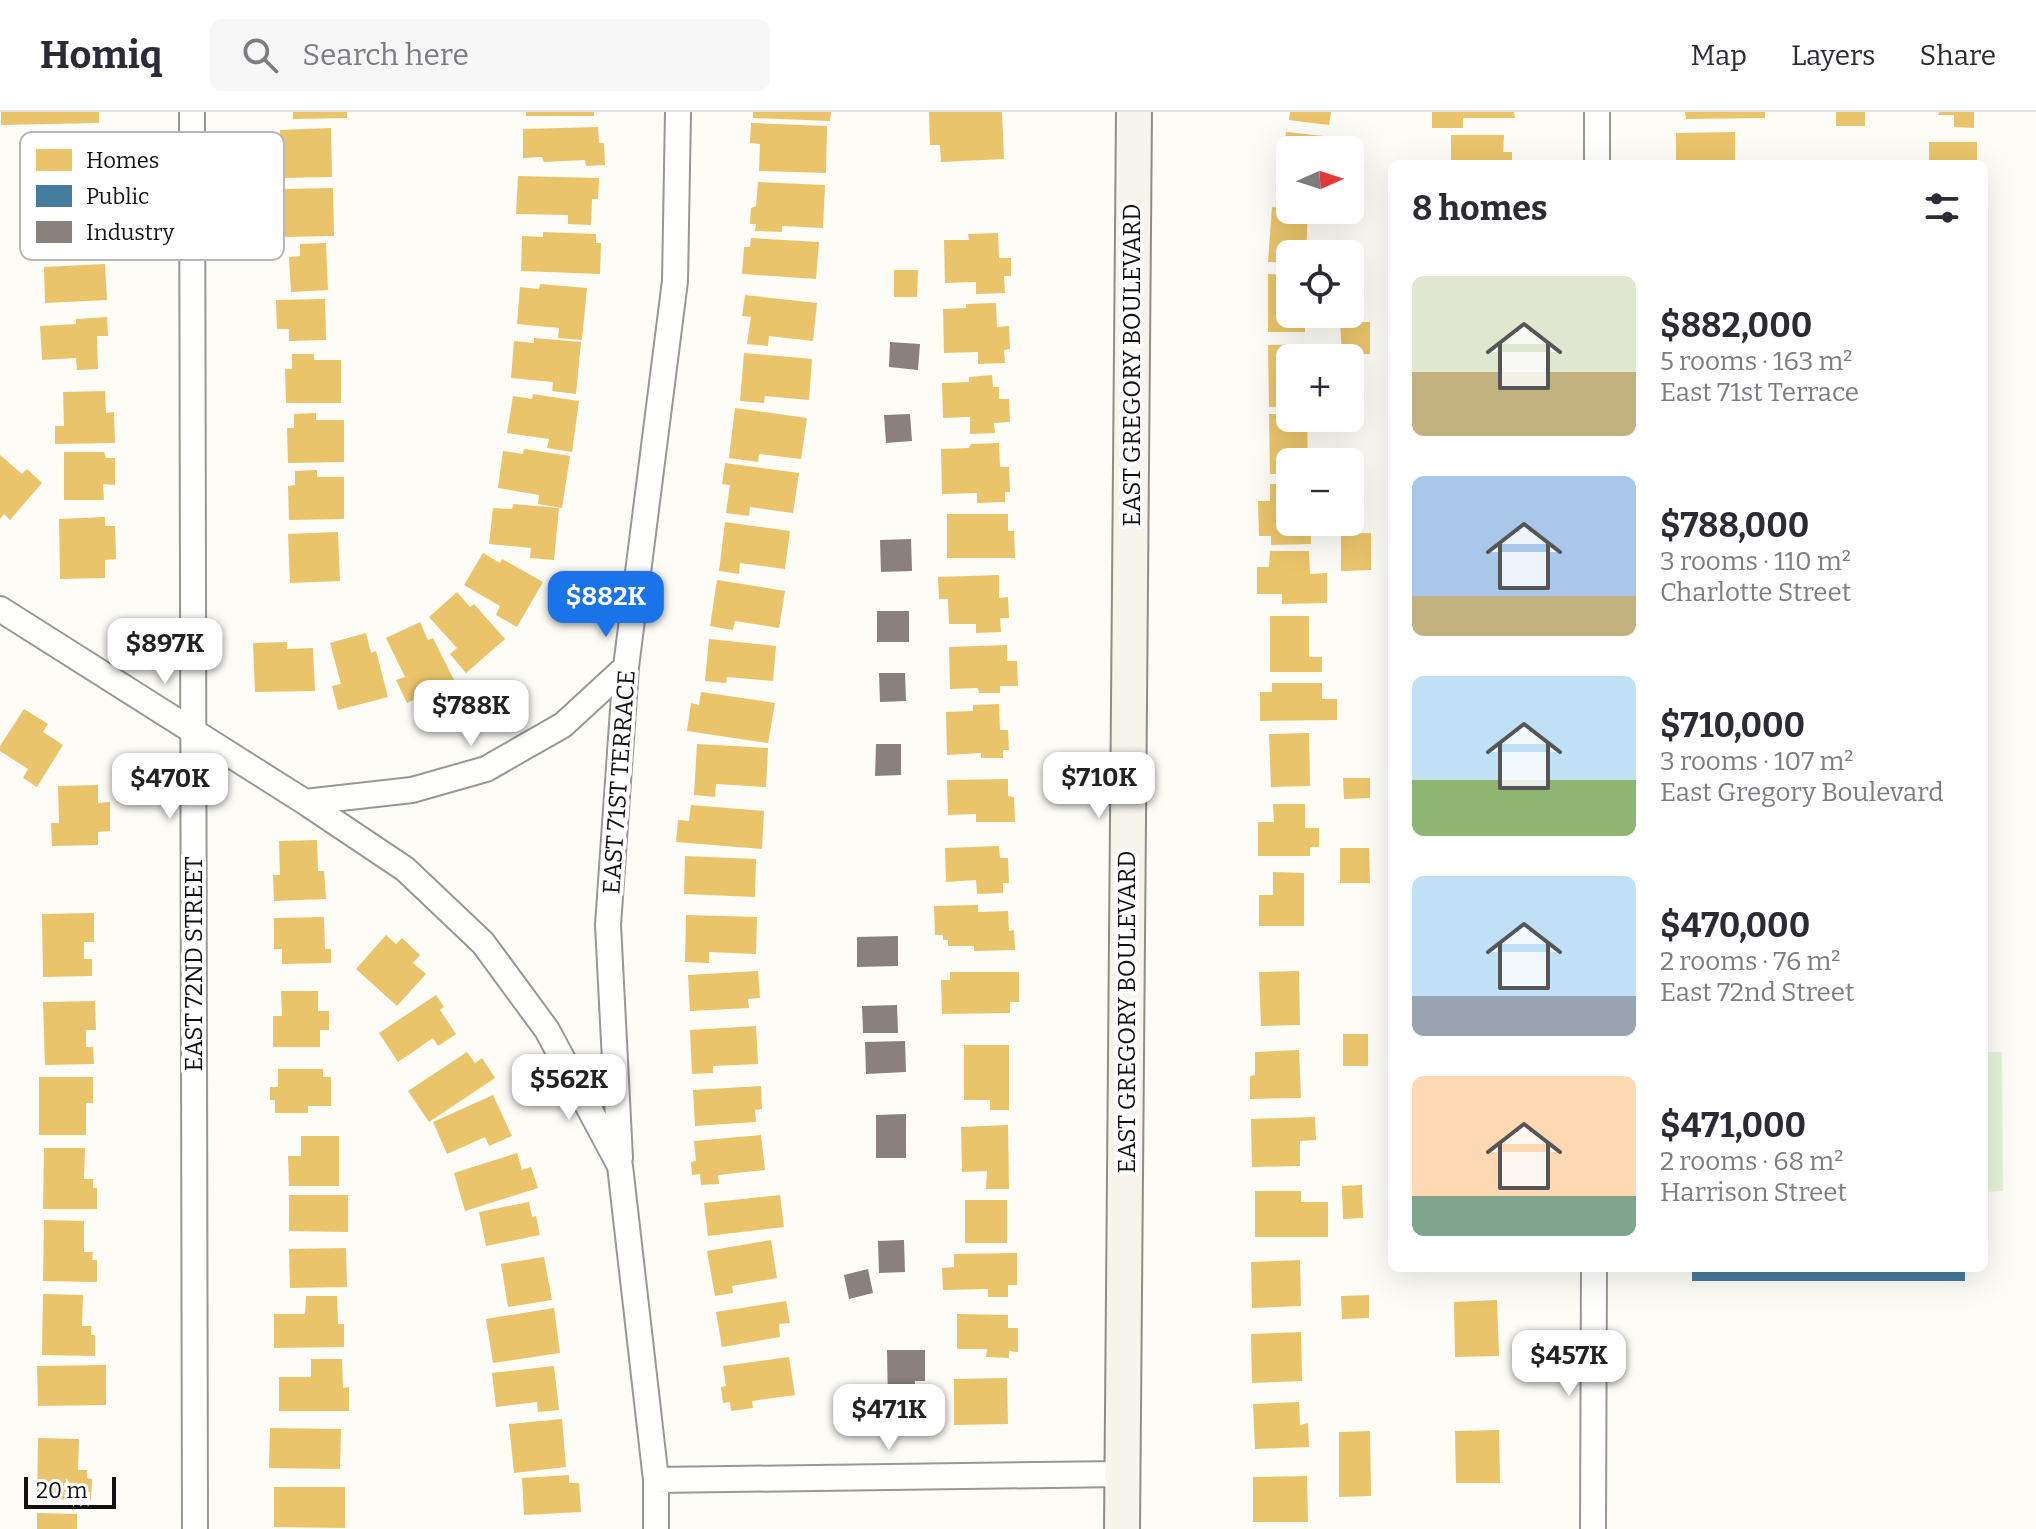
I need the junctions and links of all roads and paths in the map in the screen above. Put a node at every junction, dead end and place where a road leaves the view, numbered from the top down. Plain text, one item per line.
1 (192, 112) edge
2 (678, 112) edge
3 (1134, 112) edge
4 (1597, 112) edge
5 (192, 132) edge
6 (1597, 160) edge
7 (192, 260) edge
8 (0, 609) edge
9 (626, 667) junction
10 (193, 732) junction
11 (305, 802) junction
12 (620, 1166) junction
13 (1594, 1272) edge
14 (1123, 1474) junction
15 (656, 1480) junction
16 (195, 1529) edge
17 (656, 1529) edge
18 (1122, 1529) edge
19 (1593, 1529) edge

1 - 5 street, EAST 72ND STREET
2 - 9 street, EAST 71ST TERRACE
3 - 14 main road, EAST GREGORY BOULEVARD
4 - 6 street
7 - 10 street, EAST 72ND STREET
8 - 10 street, EAST 71ST TERRACE
9 - 11 street
9 - 12 street, EAST 71ST TERRACE
10 - 11 street, EAST 71ST TERRACE
10 - 16 street, EAST 72ND STREET
11 - 12 street, EAST 71ST TERRACE
12 - 15 street, EAST 71ST TERRACE
13 - 19 street
14 - 15 street
14 - 18 main road, EAST GREGORY BOULEVARD
15 - 17 street, EAST 71ST TERRACE

